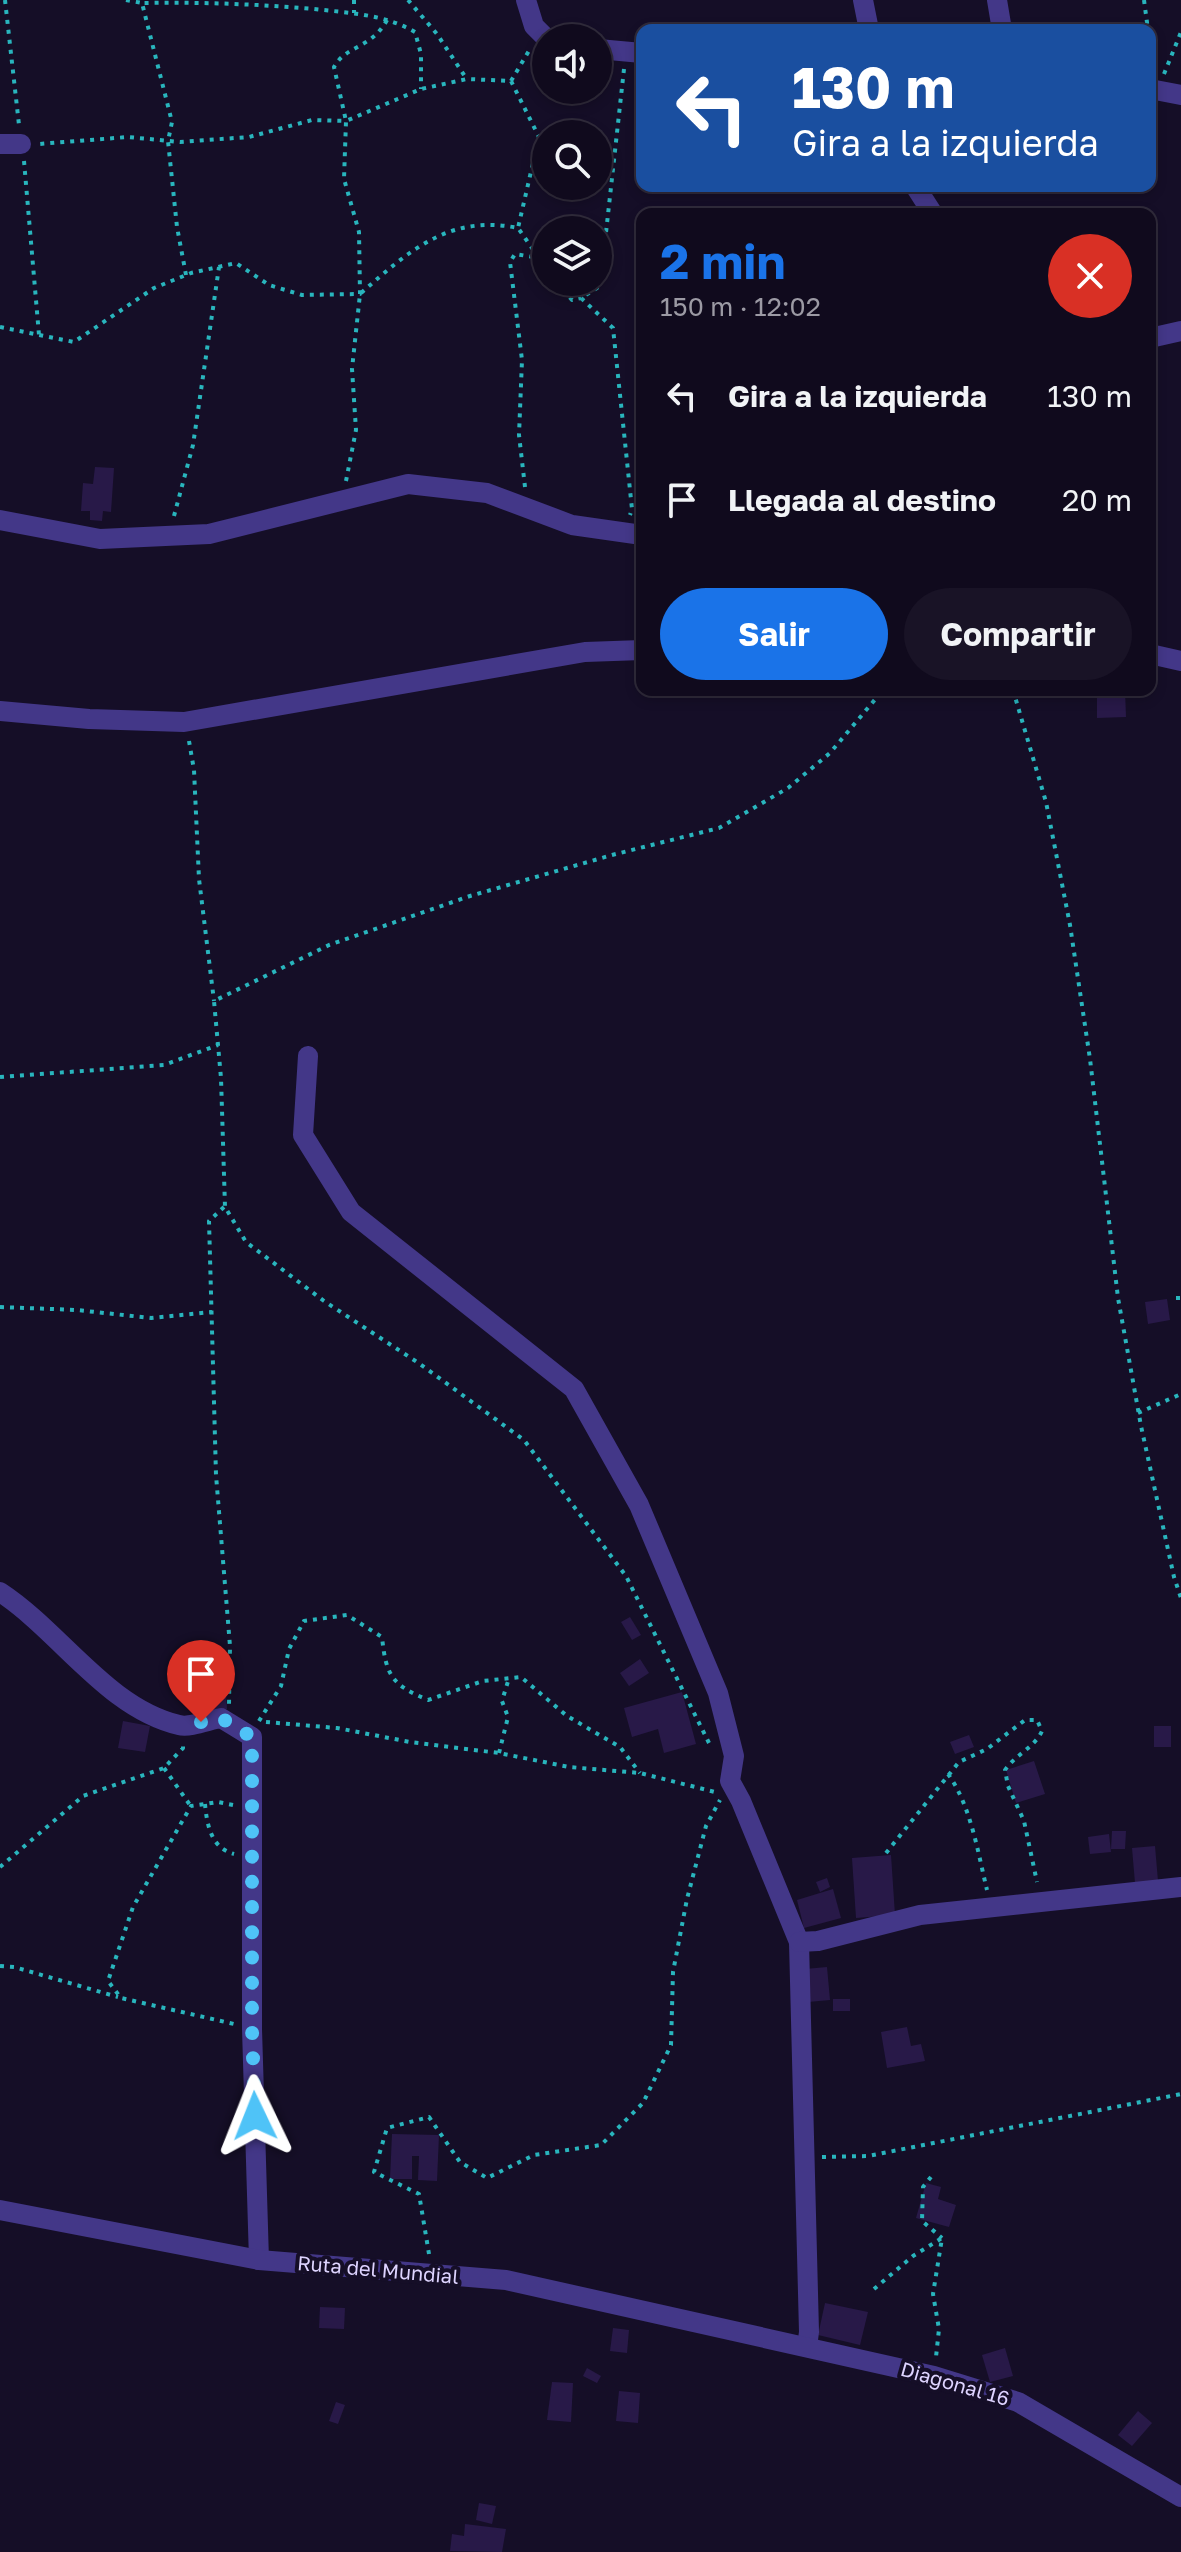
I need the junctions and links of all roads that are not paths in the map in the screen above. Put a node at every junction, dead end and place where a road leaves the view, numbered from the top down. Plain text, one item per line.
1 (526, 0) edge
2 (863, 0) edge
3 (997, 0) edge
4 (536, 24) edge
5 (868, 24) edge
6 (1001, 24) edge
7 (612, 50) edge
8 (634, 52) edge
9 (1156, 89) edge
10 (1181, 95) edge
11 (0, 144) edge
12 (21, 144) road end
13 (1181, 331) edge
14 (1156, 337) edge
15 (0, 520) edge
16 (632, 535) edge
17 (636, 650) edge
18 (1156, 655) edge
19 (1181, 661) edge
20 (0, 711) edge
21 (308, 1056) dead end
22 (0, 1592) edge
23 (1181, 1887) edge
24 (799, 1942) junction
25 (0, 2210) edge
26 (259, 2260) junction
27 (756, 2335) joint
28 (807, 2347) junction
29 (1181, 2497) edge

1 - 4 street
2 - 5 street
3 - 6 street
7 - 8 street
9 - 10 street
11 - 12 street
13 - 14 street
15 - 16 street
17 - 20 street
18 - 19 street
21 - 24 street
22 - 26 street
23 - 24 street
24 - 28 street
25 - 26 street, Ruta del Mundial
26 - 27 street, Ruta del Mundial
27 - 28 street, Diagonal 16
28 - 29 street, Diagonal 16

